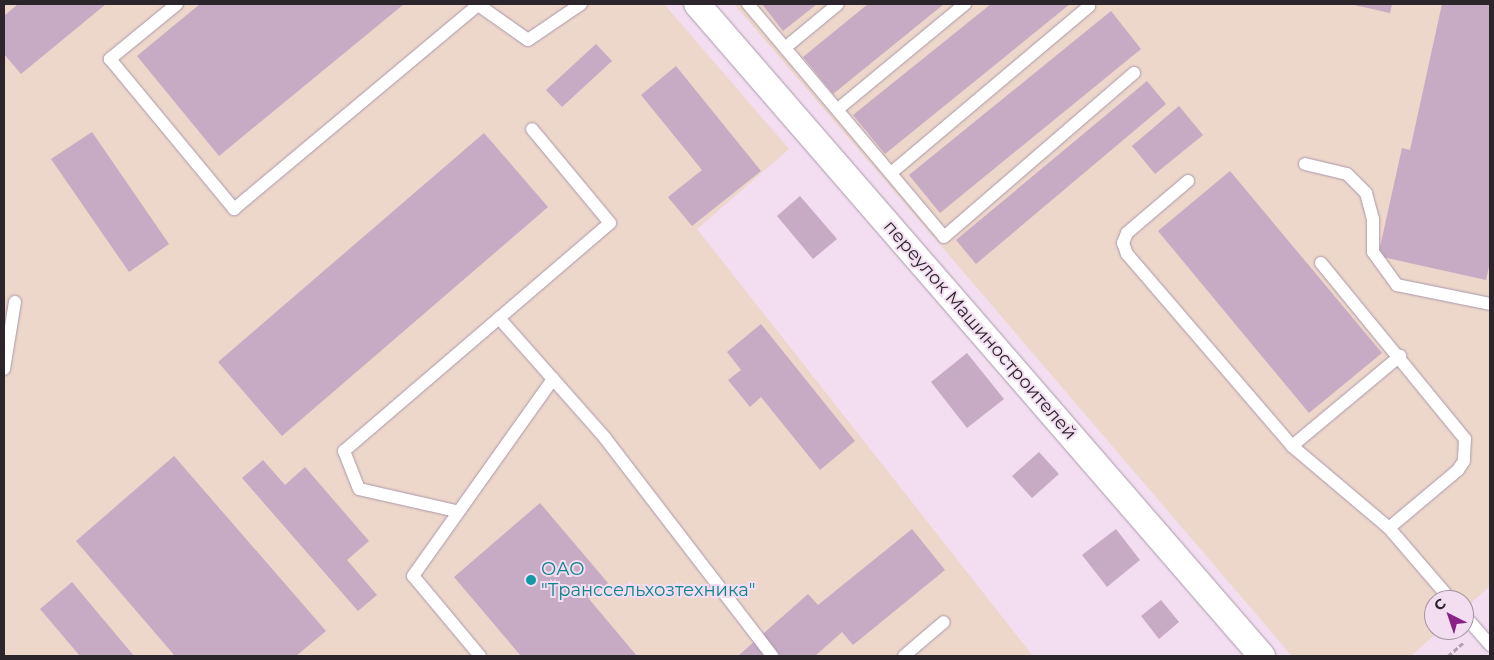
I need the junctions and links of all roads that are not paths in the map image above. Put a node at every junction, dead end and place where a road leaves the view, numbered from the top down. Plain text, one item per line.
1 (177, 4) edge
2 (478, 4) edge
3 (581, 4) edge
4 (748, 4) edge
5 (838, 4) edge
6 (965, 4) edge
7 (703, 6) edge
8 (1089, 6) dead end
9 (786, 47) junction
10 (1134, 73) dead end
11 (838, 109) junction
12 (532, 129) dead end
13 (1305, 164) dead end
14 (891, 173) junction
15 (1188, 182) dead end
16 (1320, 263) dead end
17 (15, 302) dead end
18 (1490, 304) edge
19 (499, 318) junction
20 (1400, 356) junction
21 (4, 369) edge
22 (553, 379) junction
23 (1292, 446) junction
24 (456, 511) junction
25 (1389, 528) junction
26 (1442, 590) edge
27 (944, 622) dead end
28 (1474, 627) edge
29 (1490, 645) edge
30 (480, 656) edge
31 (772, 656) edge
32 (904, 656) edge
33 (1262, 656) edge

1 - 2 lane
2 - 3 lane
4 - 9 lane
5 - 9 lane
6 - 11 lane
7 - 33 street, переулок Машиностроителей
8 - 14 lane
9 - 11 lane
10 - 14 lane
11 - 14 lane
12 - 19 lane
13 - 18 lane
15 - 23 lane
16 - 20 lane
17 - 21 lane
19 - 22 lane
19 - 24 lane
20 - 23 lane
20 - 25 lane
22 - 24 lane
22 - 31 lane
23 - 25 lane
24 - 30 lane
25 - 26 lane
27 - 32 lane
28 - 29 lane

